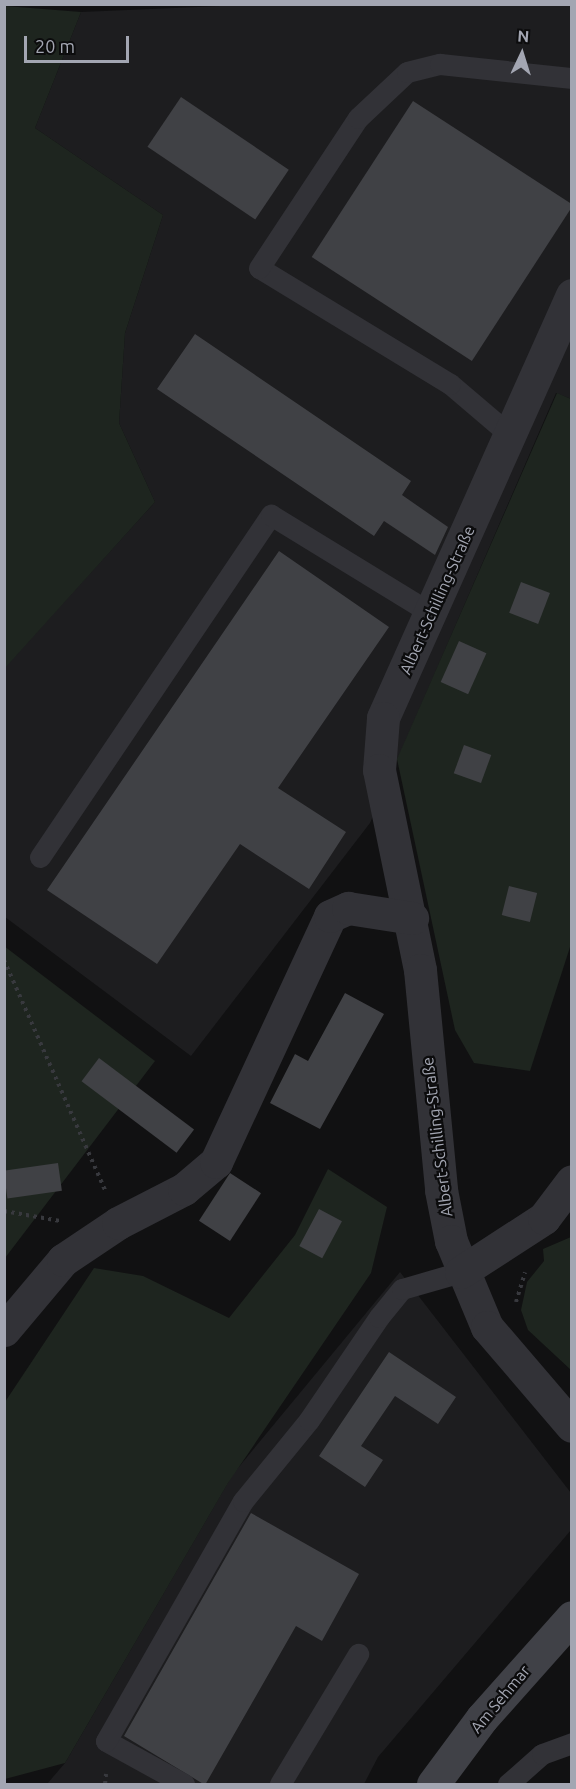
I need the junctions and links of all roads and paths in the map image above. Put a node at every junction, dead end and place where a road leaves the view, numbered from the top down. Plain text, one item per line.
1 (572, 78) edge
2 (572, 295) edge
3 (510, 435) junction
4 (431, 613) junction
5 (40, 857) dead end
6 (412, 918) junction
7 (4, 960) edge
8 (572, 1181) edge
9 (114, 1226) junction
10 (461, 1272) junction
11 (4, 1330) edge
12 (572, 1426) edge
13 (572, 1617) edge
14 (358, 1654) dead end
15 (572, 1743) edge
16 (184, 1785) edge
17 (280, 1785) edge
18 (433, 1785) edge
19 (508, 1785) edge

1 - 3 lane
2 - 3 street, Albert-Schilling-Straße
3 - 4 street, Albert-Schilling-Straße
4 - 5 lane
4 - 6 street, Albert-Schilling-Straße
6 - 9 street
6 - 10 street, Albert-Schilling-Straße
7 - 9 path
8 - 10 street
9 - 11 street
10 - 12 street, Albert-Schilling-Straße
10 - 16 lane
13 - 18 main road, Am Sehmar
14 - 17 lane
15 - 19 lane

